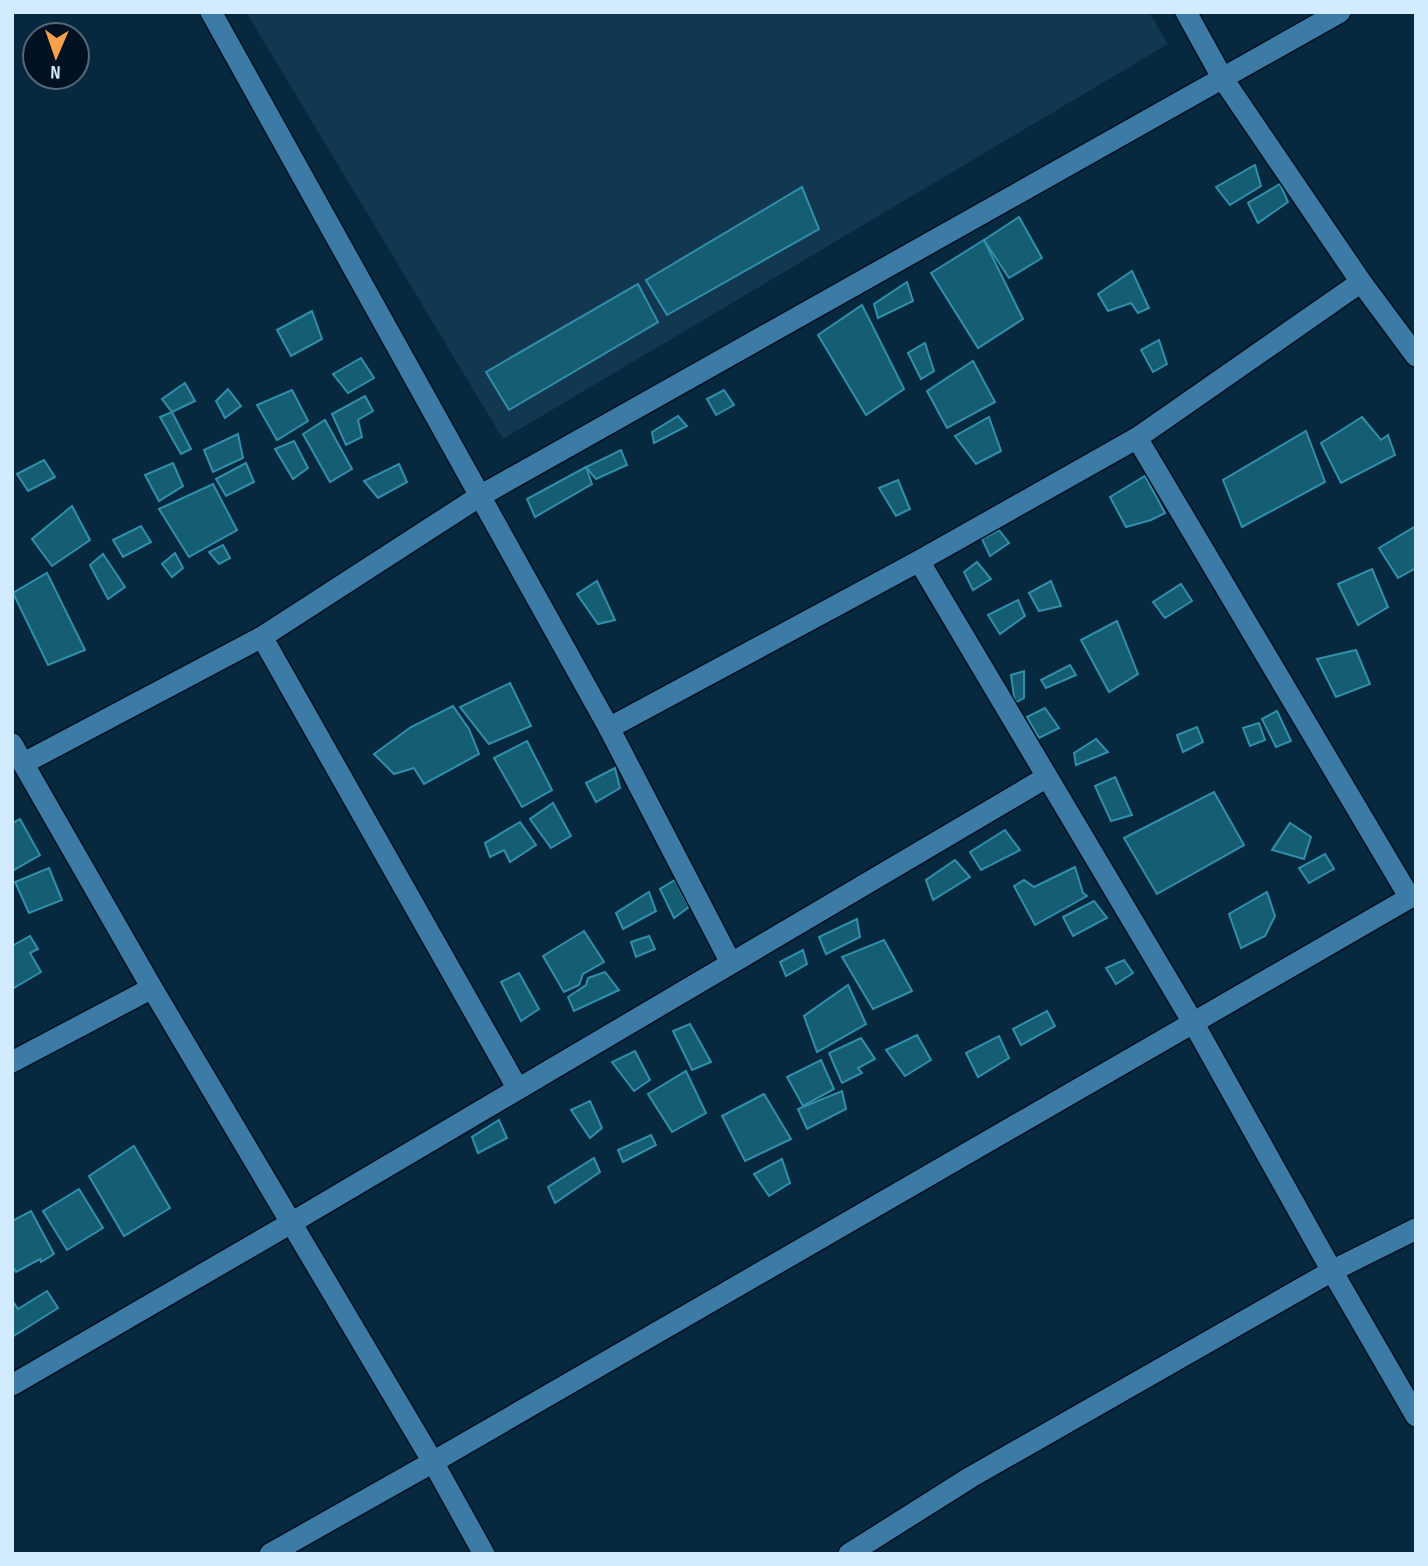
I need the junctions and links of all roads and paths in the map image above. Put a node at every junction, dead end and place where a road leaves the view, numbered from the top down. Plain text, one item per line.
1 (211, 12) edge
2 (1186, 12) edge
3 (1340, 12) edge
4 (1223, 79) junction
5 (1361, 282) junction
6 (1416, 356) edge
7 (1137, 438) junction
8 (480, 496) junction
9 (919, 561) junction
10 (262, 637) junction
11 (609, 728) junction
12 (12, 744) edge
13 (24, 762) junction
14 (1047, 777) junction
15 (1413, 896) edge
16 (731, 963) junction
17 (152, 988) junction
18 (1194, 1024) junction
19 (12, 1062) edge
20 (518, 1089) junction
21 (291, 1223) junction
22 (1416, 1229) edge
23 (1332, 1271) junction
24 (12, 1385) edge
25 (1416, 1416) edge
26 (433, 1462) junction
27 (271, 1554) edge
28 (484, 1554) edge
29 (849, 1554) edge

1 - 8 street
2 - 4 street
3 - 4 street
4 - 5 street
4 - 8 street
5 - 6 street
5 - 7 street
7 - 9 street
7 - 15 street
8 - 10 street
8 - 11 street
9 - 11 street
9 - 14 street
10 - 13 street
10 - 20 street
11 - 16 street
12 - 13 street
13 - 17 street
14 - 16 street
14 - 18 street
15 - 18 street
16 - 20 street
17 - 19 street
17 - 21 street
18 - 23 street
18 - 26 street
20 - 21 street
21 - 24 street
21 - 26 street
22 - 23 street
23 - 25 street
23 - 29 street
26 - 27 street
26 - 28 street

